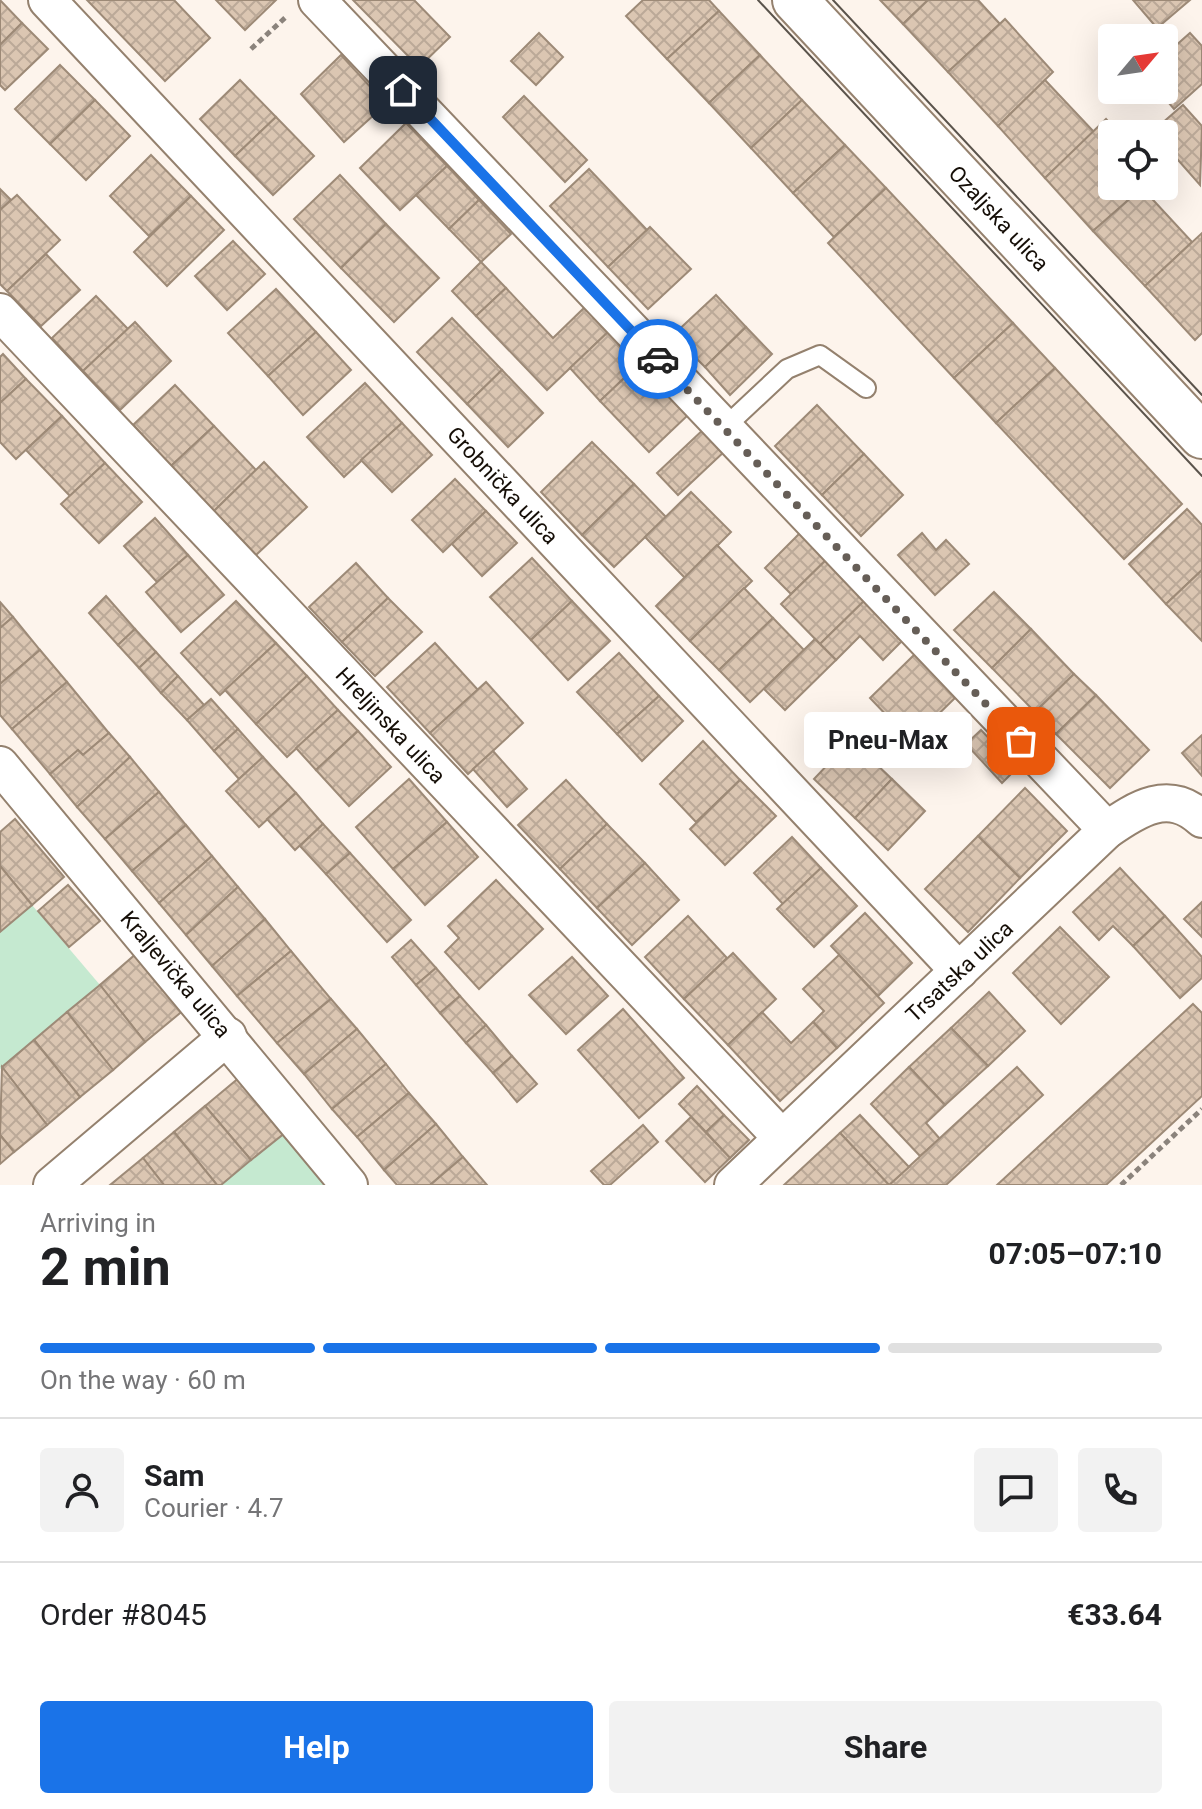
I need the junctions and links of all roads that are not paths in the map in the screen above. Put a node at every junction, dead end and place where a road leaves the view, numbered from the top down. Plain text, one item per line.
1 (47, 0) edge
2 (795, 0) edge
3 (305, 5) edge
4 (0, 312) edge
5 (866, 388) dead end
6 (724, 428) junction
7 (1202, 436) edge
8 (2, 772) edge
9 (1202, 819) edge
10 (1107, 830) junction
11 (959, 971) junction
12 (228, 1036) junction
13 (782, 1138) junction
14 (52, 1185) edge
15 (349, 1185) edge
16 (733, 1185) edge

1 - 11 street, Grobnička ulica
2 - 7 main road, Ozaljska ulica
3 - 6 street
4 - 13 street, Hreljinska ulica
5 - 6 lane
6 - 10 street
8 - 12 street, Kraljevička ulica
9 - 10 street, Trsatska ulica
10 - 11 street, Trsatska ulica
11 - 13 street, Trsatska ulica
12 - 14 street
12 - 15 street, Kraljevička ulica
13 - 16 street, Trsatska ulica

